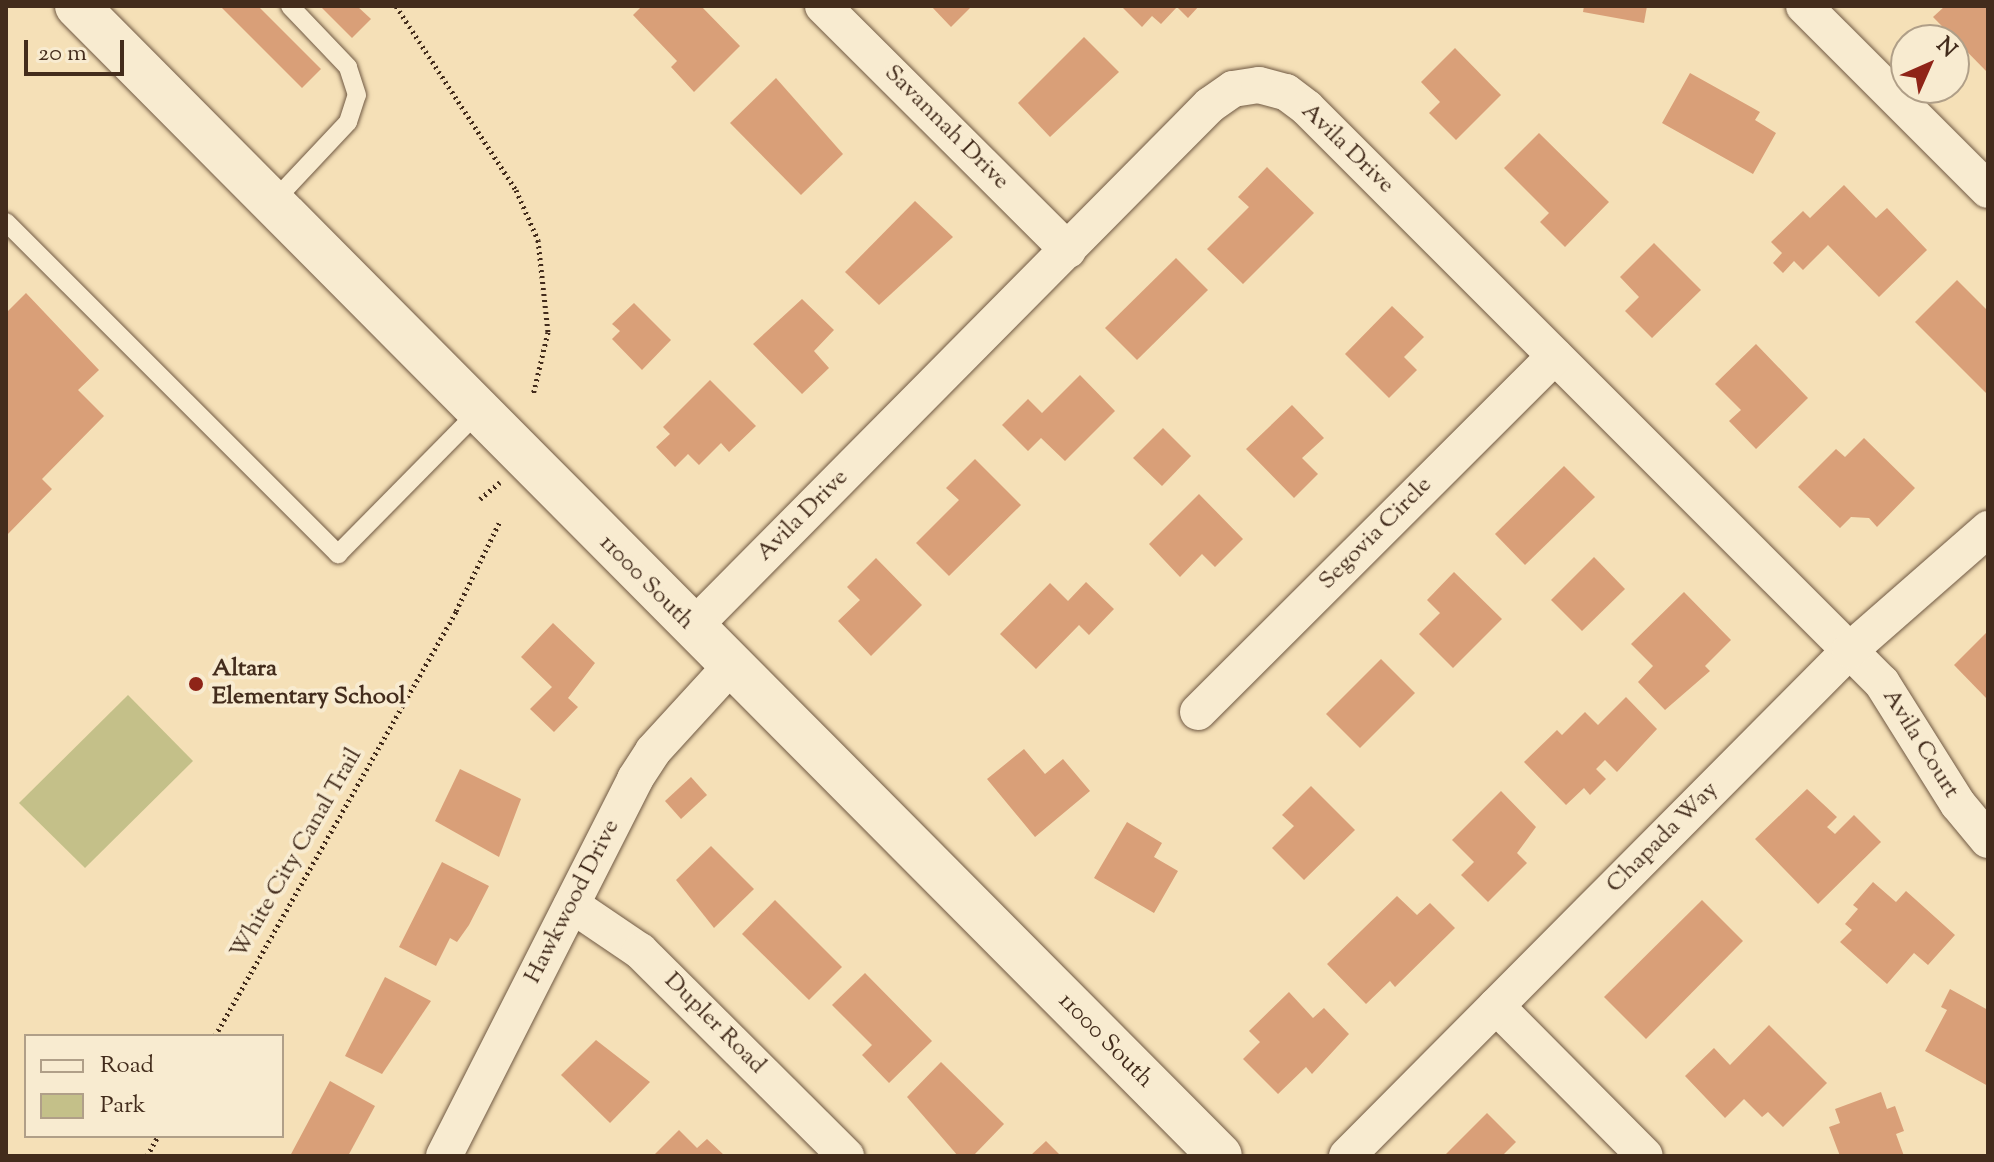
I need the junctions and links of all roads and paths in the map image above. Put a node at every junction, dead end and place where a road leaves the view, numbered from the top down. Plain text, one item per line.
1 (77, 6) edge
2 (290, 6) edge
3 (396, 6) edge
4 (823, 6) edge
5 (1804, 6) edge
6 (1988, 190) edge
7 (272, 203) junction
8 (6, 222) edge
9 (1068, 250) junction
10 (1555, 356) junction
11 (533, 395) dead end
12 (477, 413) junction
13 (500, 521) dead end
14 (1988, 529) edge
15 (692, 628) junction
16 (1850, 650) junction
17 (730, 667) junction
18 (1198, 712) dead end
19 (1988, 840) edge
20 (572, 905) junction
21 (1496, 1006) junction
22 (216, 1034) edge
23 (157, 1138) edge
24 (147, 1156) edge
25 (444, 1156) edge
26 (846, 1156) edge
27 (1220, 1156) edge
28 (1347, 1156) edge
29 (1645, 1156) edge

1 - 7 street, 11000 South
2 - 7 lane
3 - 11 path
4 - 9 street, Savannah Drive
5 - 6 street
7 - 12 street, 11000 South
8 - 12 lane
9 - 10 street, Avila Drive
9 - 15 street, Avila Drive
10 - 16 street, Avila Drive
10 - 18 street, Segovia Circle
12 - 15 street, 11000 South
13 - 22 path, White City Canal Trail
14 - 16 street, Chapada Way
15 - 17 street, 11000 South
16 - 19 street, Avila Court
16 - 21 street, Chapada Way
17 - 20 street, Hawkwood Drive
17 - 27 street, 11000 South
20 - 25 street, Hawkwood Drive
20 - 26 street, Dupler Road
21 - 28 street, Chapada Way
21 - 29 street
23 - 24 path

